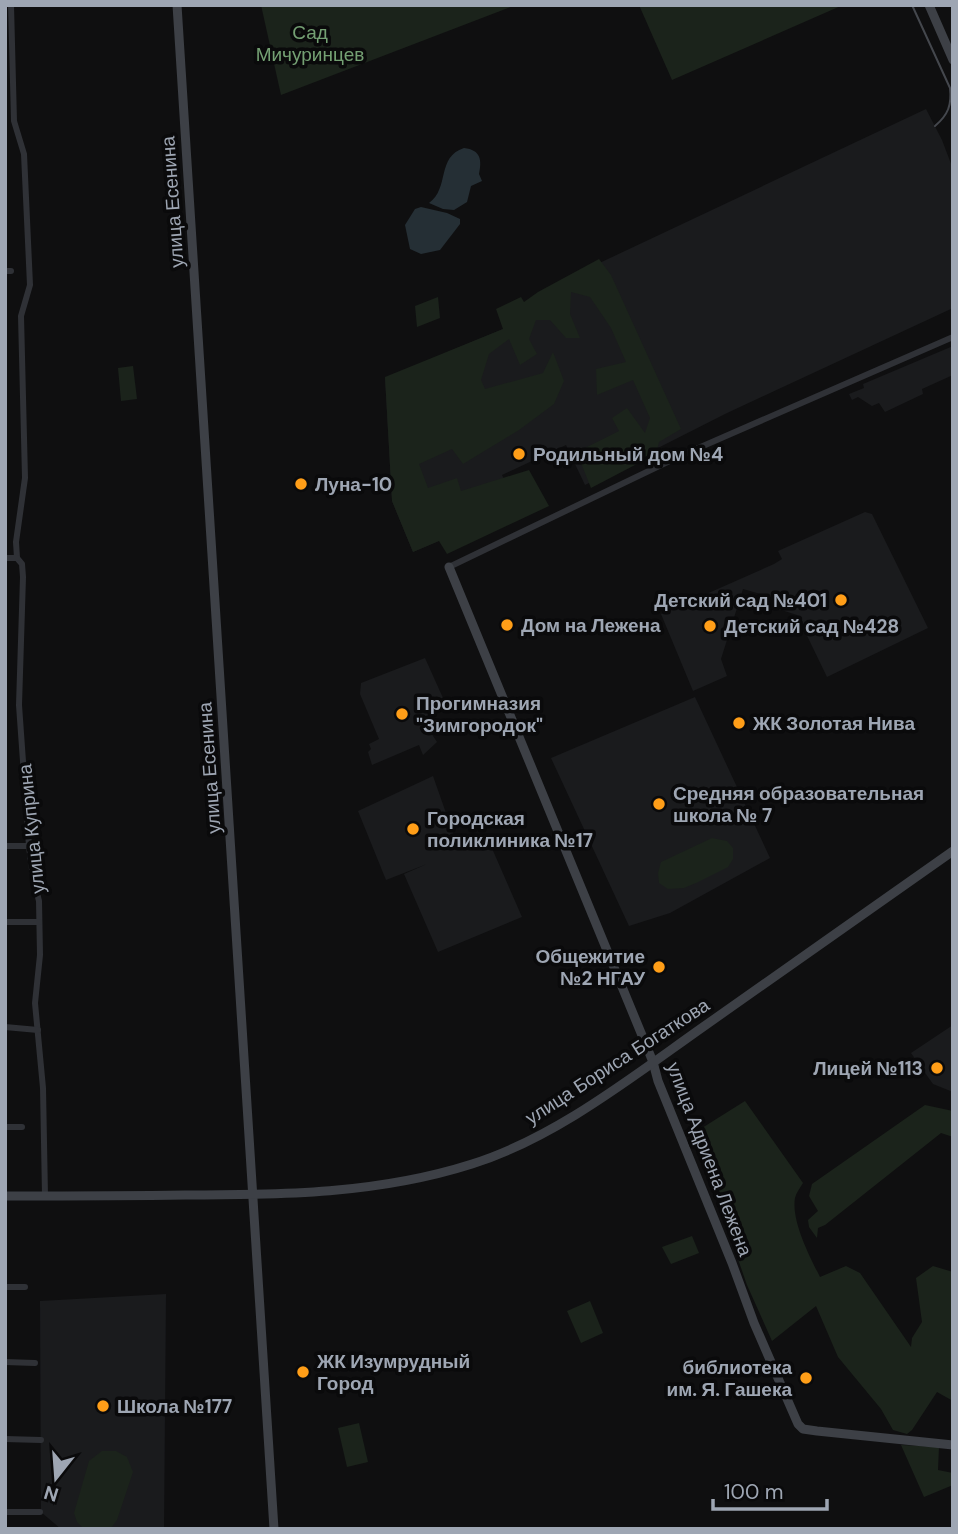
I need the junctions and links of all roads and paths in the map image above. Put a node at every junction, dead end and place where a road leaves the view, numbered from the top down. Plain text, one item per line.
1 (11, 5) edge
2 (177, 5) edge
3 (929, 5) edge
4 (953, 60) edge
5 (953, 337) edge
6 (5, 558) edge
7 (17, 558) junction
8 (449, 567) joint
9 (5, 846) edge
10 (29, 846) junction
11 (953, 851) edge
12 (5, 922) edge
13 (39, 922) junction
14 (5, 1027) edge
15 (38, 1030) junction
16 (653, 1062) junction
17 (5, 1127) edge
18 (22, 1127) dead end
19 (253, 1195) junction
20 (5, 1196) edge
21 (45, 1196) junction
22 (5, 1287) edge
23 (25, 1287) dead end
24 (5, 1362) edge
25 (36, 1363) dead end
26 (5, 1439) edge
27 (41, 1440) dead end
28 (953, 1445) edge
29 (5, 1512) edge
30 (40, 1512) dead end
31 (274, 1529) edge

1 - 7 street, улица Куприна
2 - 19 street, улица Есенина
3 - 4 street
5 - 8 street
6 - 7 street
7 - 10 street, улица Куприна
8 - 16 street, улица Адриена Лежена
9 - 10 street
10 - 13 street, улица Куприна
11 - 16 street, улица Бориса Богаткова
12 - 13 street
13 - 15 street, улица Куприна
14 - 15 street
15 - 21 street, улица Куприна
16 - 19 street, улица Бориса Богаткова
16 - 28 street, улица Адриена Лежена
17 - 18 street
19 - 21 street, улица Бориса Богаткова
19 - 31 street, улица Есенина
20 - 21 street, улица Бориса Богаткова
22 - 23 street
24 - 25 street
26 - 27 street
29 - 30 street

